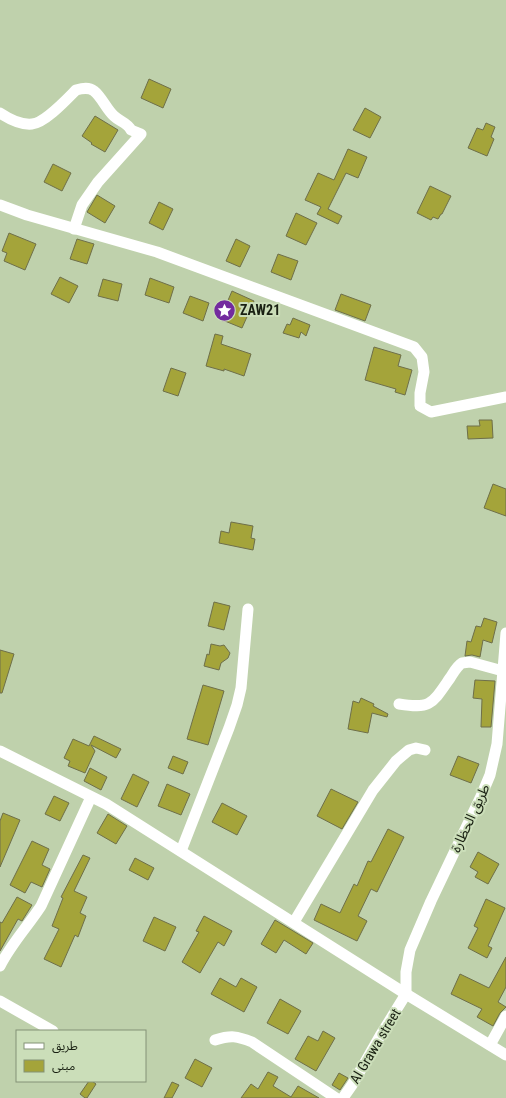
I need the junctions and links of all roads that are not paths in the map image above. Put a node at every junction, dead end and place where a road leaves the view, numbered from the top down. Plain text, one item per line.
1 (0, 113) edge
2 (0, 205) edge
3 (74, 229) junction
4 (506, 397) edge
5 (248, 608) dead end
6 (506, 633) edge
7 (503, 671) junction
8 (399, 704) dead end
9 (425, 750) dead end
10 (0, 751) edge
11 (91, 797) junction
12 (181, 851) junction
13 (294, 922) junction
14 (0, 966) edge
15 (406, 994) junction
16 (0, 1001) edge
17 (506, 1016) edge
18 (51, 1030) edge
19 (215, 1040) dead end
20 (490, 1045) junction
21 (506, 1055) edge
22 (336, 1098) edge
23 (343, 1098) edge

1 - 3 street
2 - 3 street
3 - 4 street
5 - 12 street
6 - 7 street, طريق الحظارة
7 - 8 street
7 - 15 street, طريق الحظارة
9 - 13 street
10 - 11 street
11 - 12 street
11 - 14 street
12 - 13 street
13 - 15 street
15 - 20 street
15 - 23 street, Al Grawa street
16 - 18 street
17 - 20 street
19 - 22 street
20 - 21 street

